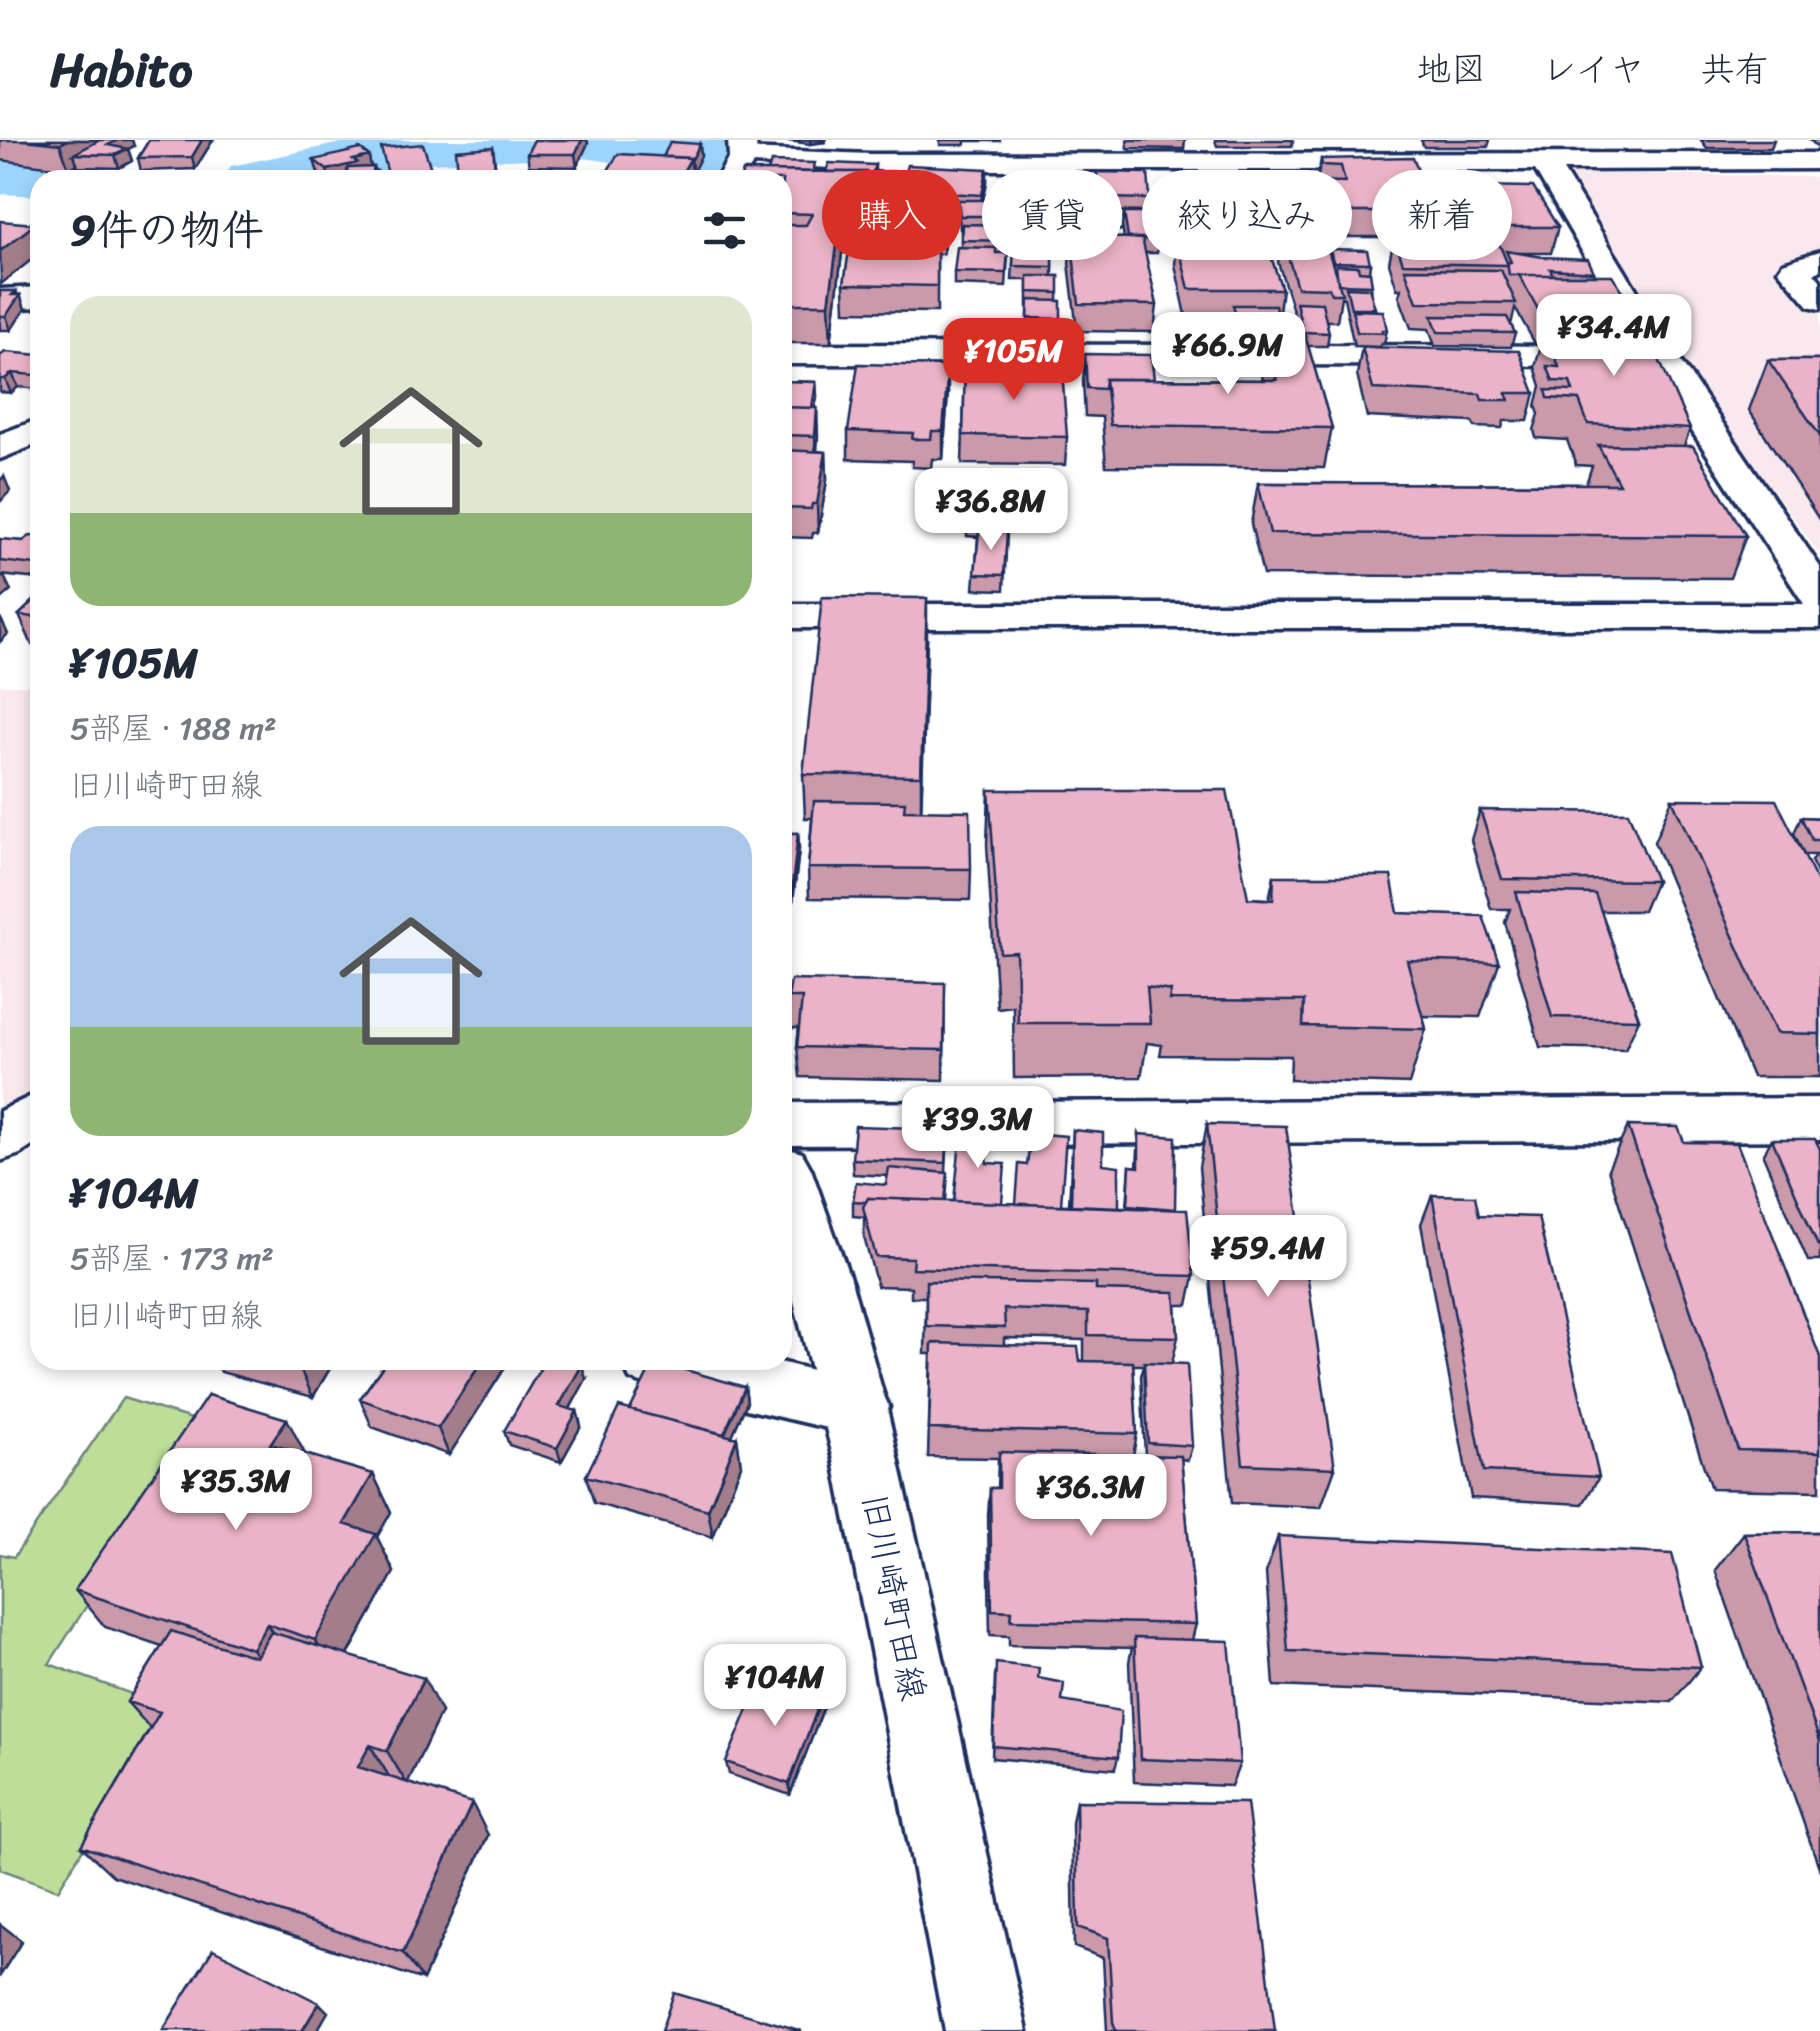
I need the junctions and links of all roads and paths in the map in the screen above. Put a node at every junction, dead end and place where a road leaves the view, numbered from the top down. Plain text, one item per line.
1 (1804, 154) edge
2 (738, 159) edge
3 (1042, 162) junction
4 (1552, 174) junction
5 (1142, 220) edge
6 (1820, 260) edge
7 (30, 298) edge
8 (1820, 299) edge
9 (0, 300) edge
10 (792, 354) edge
11 (1660, 356) junction
12 (30, 434) edge
13 (0, 448) edge
14 (1820, 597) edge
15 (792, 616) edge
16 (1820, 616) edge
17 (1820, 1119) edge
18 (30, 1120) edge
19 (792, 1124) edge
20 (0, 1140) edge
21 (792, 1193) edge
22 (696, 1370) edge
23 (858, 1407) junction
24 (986, 2031) edge

1 - 4 street
2 - 3 street
3 - 4 street
3 - 5 street
4 - 11 street
6 - 8 street
7 - 9 street
10 - 11 street
11 - 14 street
12 - 13 street
15 - 16 street
17 - 19 street
18 - 20 street
21 - 23 street, 旧川崎町田線
22 - 23 street
23 - 24 street, 旧川崎町田線

